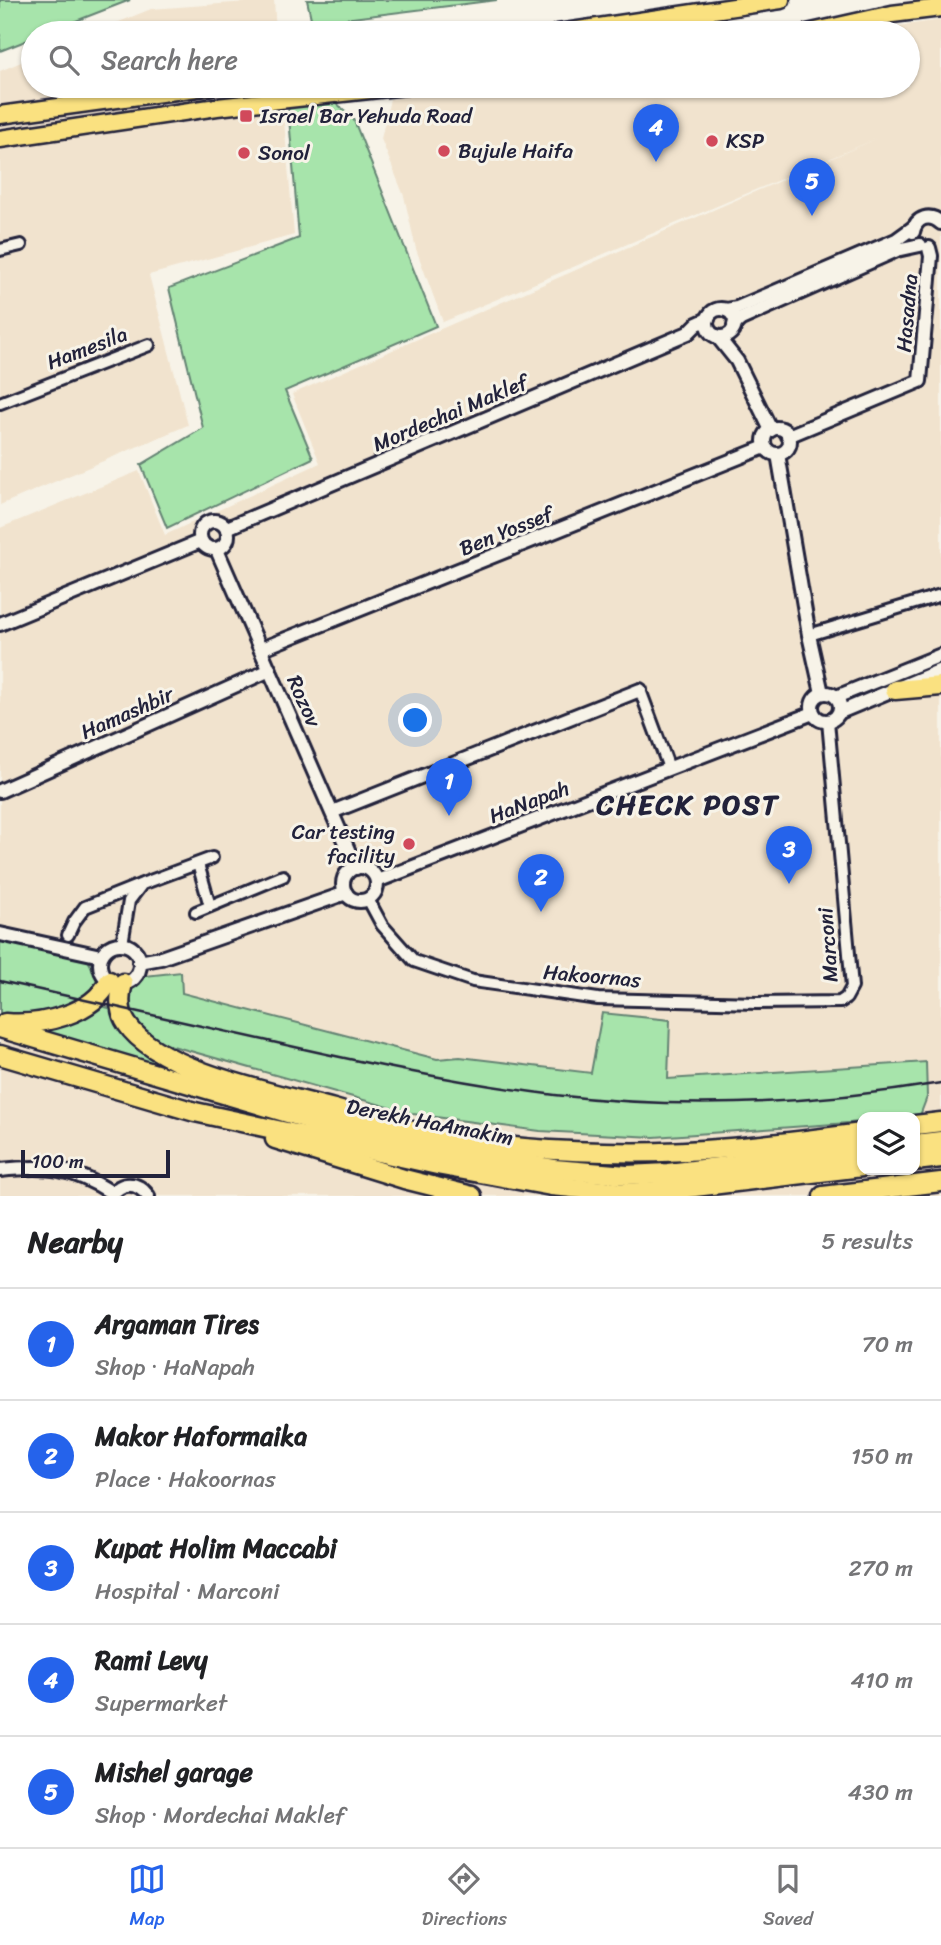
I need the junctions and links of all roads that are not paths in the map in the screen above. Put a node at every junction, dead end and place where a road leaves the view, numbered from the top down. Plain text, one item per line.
1 (780, 0) edge
2 (941, 8) edge
3 (639, 21) edge
4 (861, 21) edge
5 (124, 98) edge
6 (298, 98) edge
7 (0, 115) edge
8 (0, 139) edge
9 (939, 220) edge
10 (914, 227) junction
11 (21, 245) dead end
12 (930, 245) edge
13 (0, 250) edge
14 (726, 310) junction
15 (708, 319) junction
16 (734, 327) junction
17 (688, 333) junction
18 (715, 335) junction
19 (149, 345) dead end
20 (737, 361) junction
21 (0, 403) edge
22 (771, 430) junction
23 (788, 436) junction
24 (765, 447) junction
25 (778, 454) junction
26 (227, 528) junction
27 (201, 541) junction
28 (217, 550) junction
29 (941, 595) edge
30 (0, 624) edge
31 (809, 635) junction
32 (261, 649) junction
33 (941, 655) edge
34 (270, 670) junction
35 (941, 670) edge
36 (941, 686) edge
37 (640, 690) joint
38 (895, 690) junction
39 (822, 693) junction
40 (836, 696) junction
41 (840, 712) junction
42 (813, 713) junction
43 (828, 721) junction
44 (669, 768) junction
45 (0, 791) edge
46 (332, 812) junction
47 (212, 858) dead end
48 (198, 864) junction
49 (356, 868) junction
50 (283, 876) dead end
51 (377, 881) junction
52 (142, 884) junction
53 (346, 893) junction
54 (369, 899) junction
55 (209, 906) junction
56 (196, 912) dead end
57 (0, 934) edge
58 (68, 936) dead end
59 (122, 944) junction
60 (101, 956) junction
61 (139, 962) junction
62 (116, 982) junction
63 (846, 998) joint
64 (0, 1026) edge
65 (0, 1055) edge
66 (195, 1112) junction
67 (941, 1122) edge
68 (325, 1124) junction
69 (920, 1124) edge
70 (408, 1129) junction
71 (857, 1134) edge
72 (941, 1141) edge
73 (920, 1143) edge
74 (857, 1151) edge
75 (941, 1158) edge
76 (920, 1160) edge
77 (857, 1167) edge
78 (0, 1170) edge
79 (724, 1177) junction
80 (941, 1182) edge
81 (111, 1195) edge
82 (148, 1196) edge
83 (472, 1196) edge
84 (823, 1196) edge

1 - 3 main road
2 - 4 main road
5 - 7 main road
6 - 8 main road
9 - 10 street
10 - 12 street, Hasadna
10 - 14 street
11 - 13 street
12 - 16 street
12 - 23 street, Hasadna
14 - 15 street
14 - 16 street
15 - 17 street, Mordechai Maklef
15 - 18 street
16 - 18 street
16 - 20 street
17 - 18 street, Mordechai Maklef
17 - 26 street, Mordechai Maklef
18 - 20 street
19 - 21 street, Hamesila
20 - 22 street
22 - 23 street
22 - 24 street
23 - 25 street
24 - 25 street
24 - 32 street, Ben Yossef
25 - 31 street
26 - 27 street
26 - 28 street
27 - 28 street
27 - 30 street
28 - 32 street, Rozov
29 - 31 street
31 - 39 street
32 - 34 street, Rozov
33 - 40 street
34 - 45 street, Hamashbir
34 - 46 street, Rozov
35 - 38 street
36 - 38 highway
37 - 44 street
37 - 46 street
38 - 41 street
39 - 40 street
39 - 42 street
40 - 41 street
41 - 43 street
42 - 43 street
42 - 44 street, HaNapah
43 - 63 street, Marconi
44 - 51 street, HaNapah
46 - 49 street, Rozov
47 - 48 street
48 - 52 street
48 - 55 street
49 - 51 street
49 - 53 street
50 - 55 street
51 - 54 street
52 - 58 street
52 - 59 street
53 - 54 street
53 - 61 street
54 - 63 street, Hakoornas
55 - 56 street
57 - 60 street
59 - 60 street
59 - 61 street
60 - 62 street
61 - 62 street
62 - 64 highway
62 - 70 highway
64 - 68 highway, Derekh HaAmakim
65 - 66 highway, Derekh HaAmakim
66 - 79 highway, Derekh HaAmakim
66 - 83 highway
67 - 69 highway
68 - 70 highway
68 - 79 highway, Derekh HaAmakim
70 - 71 highway
72 - 73 highway
74 - 79 highway, Derekh HaAmakim
75 - 76 highway
77 - 79 highway, Derekh HaAmakim
78 - 81 street
80 - 84 highway
81 - 82 street

